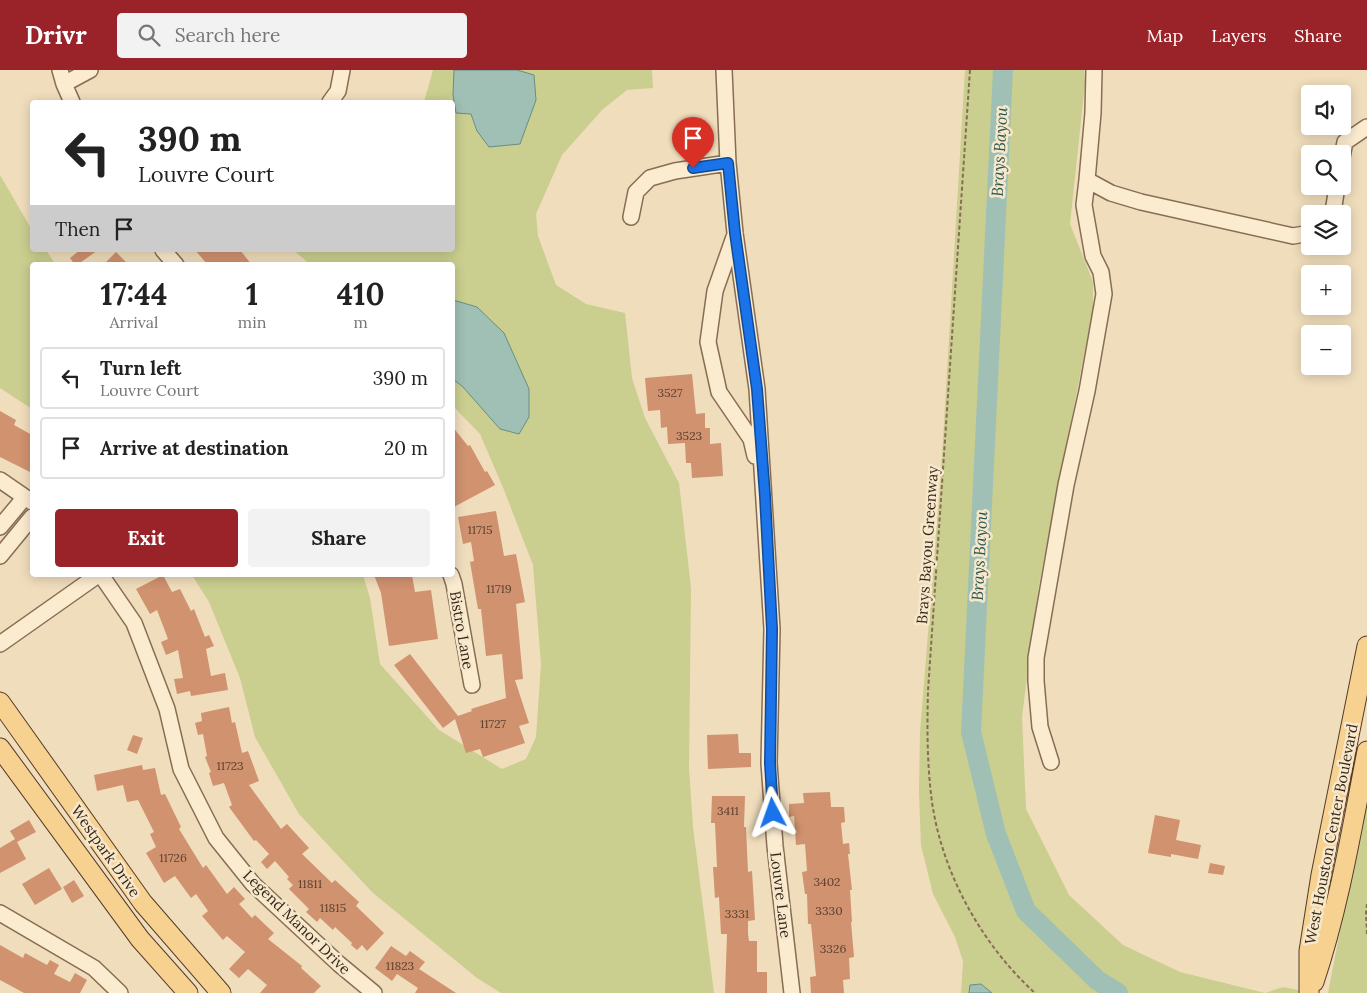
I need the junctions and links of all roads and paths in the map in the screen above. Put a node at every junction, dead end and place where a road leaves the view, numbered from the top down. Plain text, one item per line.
1 (90, 70) edge
2 (342, 70) edge
3 (724, 70) edge
4 (970, 70) edge
5 (1094, 70) edge
6 (62, 77) edge
7 (71, 100) edge
8 (331, 100) edge
9 (1367, 127) edge
10 (1344, 145) edge
11 (728, 163) junction
12 (1086, 180) junction
13 (631, 217) dead end
14 (735, 233) junction
15 (1301, 235) edge
16 (165, 252) edge
17 (173, 262) edge
18 (0, 480) edge
19 (765, 496) junction
20 (29, 500) edge
21 (30, 520) edge
22 (0, 527) edge
23 (2, 550) edge
24 (97, 577) edge
25 (101, 577) edge
26 (452, 577) edge
27 (0, 644) edge
28 (1367, 646) edge
29 (472, 685) dead end
30 (0, 702) edge
31 (0, 748) edge
32 (1367, 751) edge
33 (1051, 762) dead end
34 (1367, 904) edge
35 (0, 912) edge
36 (1367, 934) edge
37 (120, 993) edge
38 (188, 993) edge
39 (221, 993) edge
40 (374, 993) edge
41 (792, 993) edge
42 (1035, 993) edge
43 (1310, 993) edge

1 - 6 street
2 - 8 street
3 - 11 street, Louvre Lane
4 - 42 path, Brays Bayou Greenway
5 - 12 street
6 - 7 street
9 - 10 street
11 - 13 street
11 - 14 street, Louvre Lane
12 - 15 street
12 - 33 street
14 - 19 street, Louvre Lane
14 - 19 street, Louvre Lane
16 - 17 street
18 - 20 street
19 - 41 street, Louvre Lane
20 - 22 street
21 - 23 street
24 - 27 street
25 - 40 street, Legend Manor Drive
26 - 29 street, Bistro Lane
28 - 43 main road, West Houston Center Boulevard
30 - 39 main road, Westpark Drive
31 - 38 main road, Westpark Drive
32 - 43 main road, West Houston Center Boulevard
34 - 36 path
35 - 37 street

